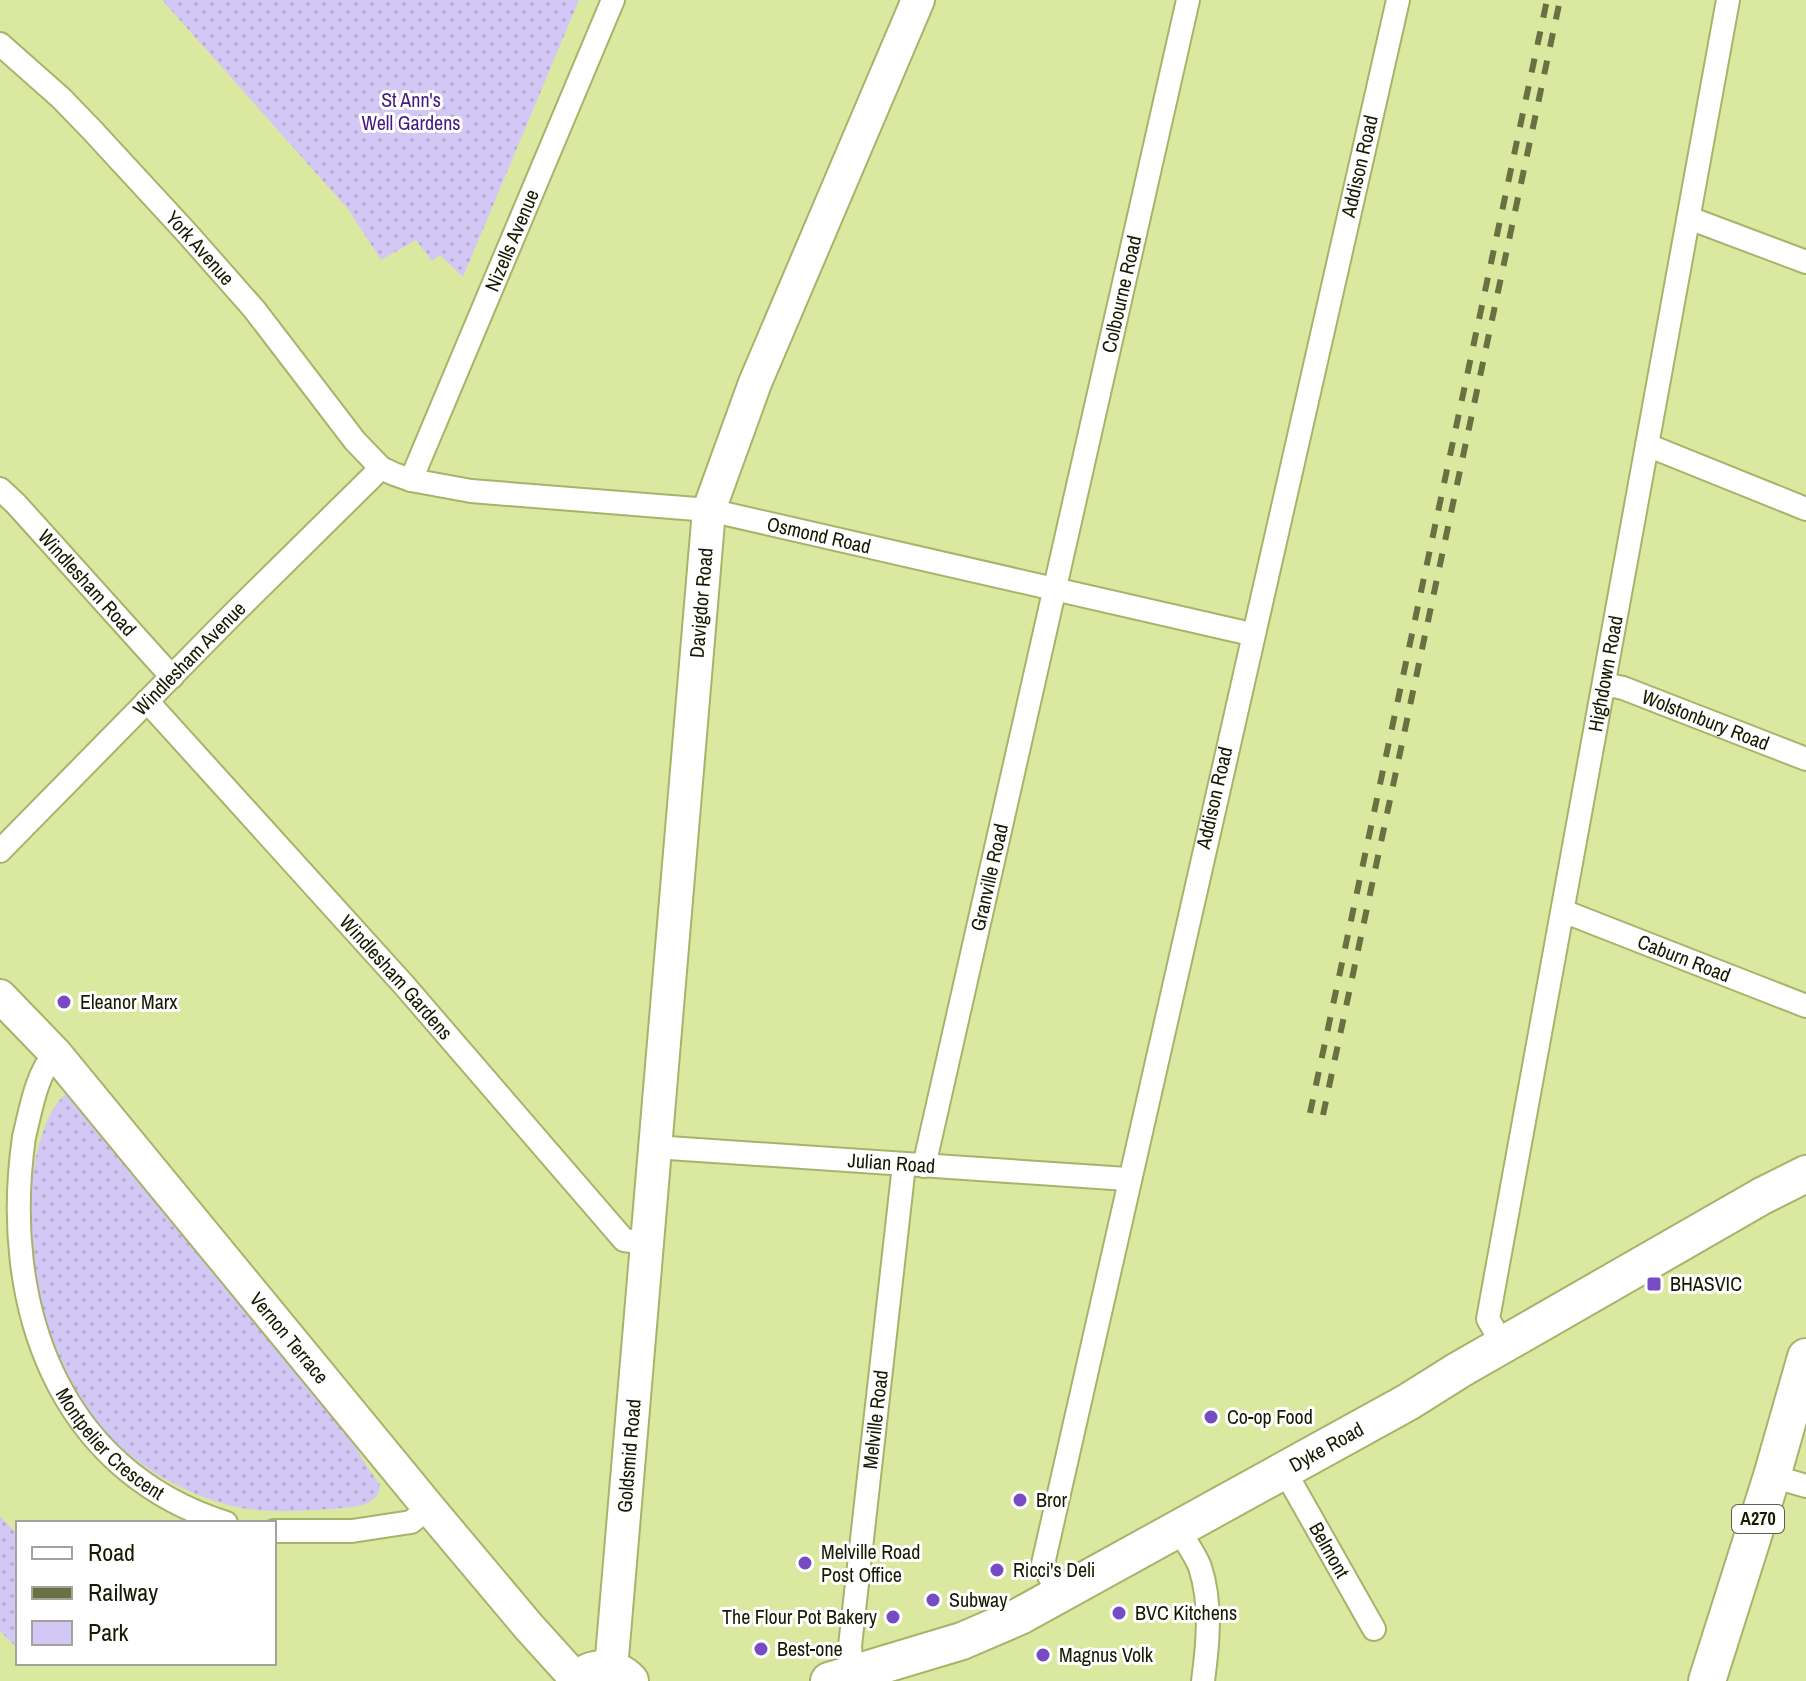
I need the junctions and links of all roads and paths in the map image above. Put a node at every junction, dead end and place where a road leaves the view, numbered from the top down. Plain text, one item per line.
1 (613, 0) edge
2 (918, 0) edge
3 (1188, 0) edge
4 (1398, 0) edge
5 (1728, 0) edge
6 (0, 44) edge
7 (1689, 218) junction
8 (1806, 262) edge
9 (1647, 445) junction
10 (381, 468) junction
11 (411, 480) junction
12 (0, 489) edge
13 (1806, 509) edge
14 (709, 510) junction
15 (1054, 590) junction
16 (1251, 634) junction
17 (172, 677) junction
18 (1604, 684) junction
19 (147, 701) junction
20 (1806, 759) edge
21 (0, 851) edge
22 (1563, 911) junction
23 (0, 996) edge
24 (1806, 1006) edge
25 (55, 1053) junction
26 (654, 1147) junction
27 (914, 1165) junction
28 (1806, 1174) edge
29 (1127, 1179) junction
30 (646, 1243) junction
31 (1503, 1345) junction
32 (1806, 1357) edge
33 (1284, 1470) junction
34 (1772, 1476) junction
35 (1806, 1486) edge
36 (429, 1508) junction
37 (221, 1521) edge
38 (1178, 1529) junction
39 (276, 1531) edge
40 (1059, 1595) junction
41 (1374, 1629) dead end
42 (621, 1675) edge
43 (841, 1677) edge
44 (577, 1681) edge
45 (1203, 1681) edge
46 (1707, 1681) edge

1 - 11 street, Nizells Avenue
2 - 14 main road, Davigdor Road
3 - 15 street, Colbourne Road
4 - 16 street, Addison Road
5 - 7 street, Highdown Road
6 - 10 street, York Avenue
7 - 8 street
7 - 9 street, Highdown Road
9 - 13 street
9 - 18 street, Highdown Road
10 - 11 street, Osmond Road
10 - 17 street, Windlesham Avenue
11 - 14 street, Osmond Road
12 - 17 street, Windlesham Road
14 - 15 street, Osmond Road
14 - 26 main road, Davigdor Road
15 - 16 street, Osmond Road
15 - 27 street, Granville Road
16 - 29 street, Addison Road
17 - 19 street, Windlesham Avenue
18 - 20 street, Wolstonbury Road
18 - 22 street, Highdown Road
19 - 21 street, Windlesham Avenue
19 - 30 street, Windlesham Gardens
22 - 24 street, Caburn Road
22 - 31 street, Highdown Road
23 - 25 main road, Vernon Terrace
25 - 36 main road, Vernon Terrace
25 - 37 street, Montpelier Crescent
26 - 27 street, Julian Road
26 - 30 main road, Davigdor Road
27 - 29 street, Julian Road
27 - 43 street, Melville Road
28 - 31 main road, Dyke Road
29 - 40 street, Addison Road
30 - 42 main road, Goldsmid Road
31 - 33 main road, Dyke Road
32 - 34 main road, A270
33 - 38 main road, Dyke Road
33 - 41 street, Belmont
34 - 35 street
34 - 46 main road, A270
36 - 39 street
36 - 44 main road, Vernon Terrace
38 - 40 main road, Dyke Road
38 - 45 street
40 - 43 main road, Dyke Road
42 - 44 main road

